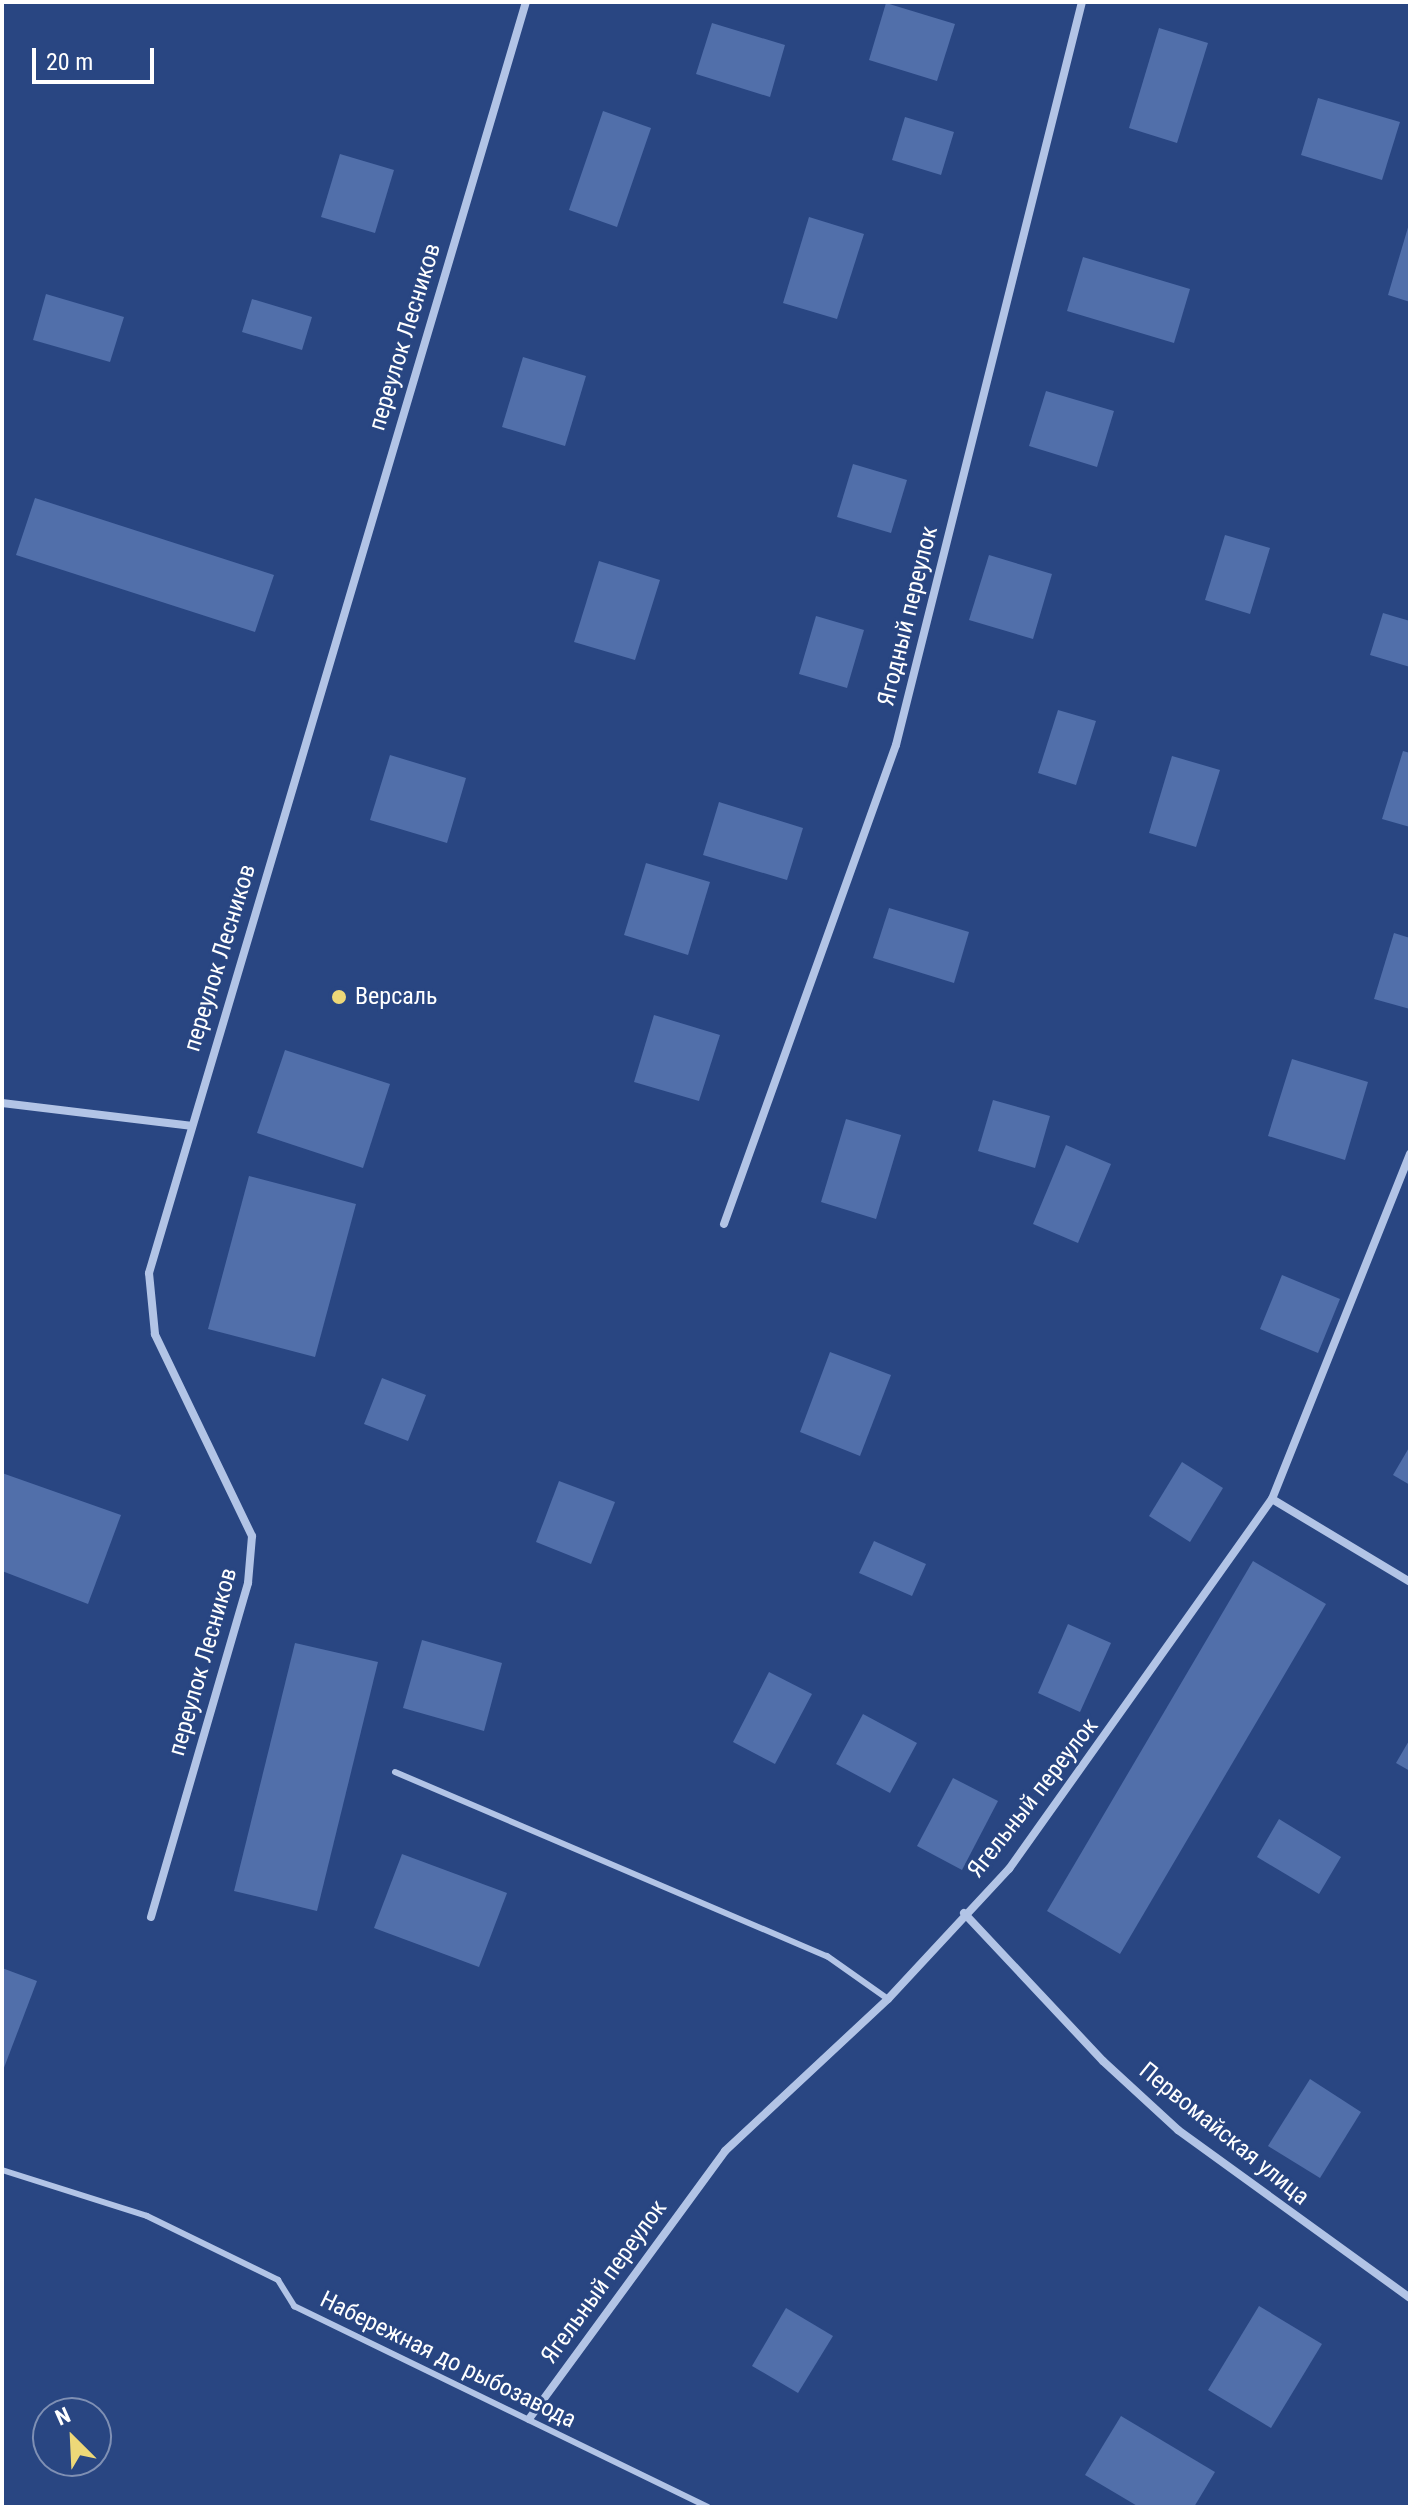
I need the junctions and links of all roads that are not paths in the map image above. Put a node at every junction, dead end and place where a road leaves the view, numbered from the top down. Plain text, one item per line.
1 (526, 2) edge
2 (1082, 2) edge
3 (2, 1103) edge
4 (191, 1126) junction
5 (1410, 1154) edge
6 (724, 1224) dead end
7 (1272, 1499) junction
8 (1410, 1582) edge
9 (395, 1772) dead end
10 (964, 1913) junction
11 (151, 1917) dead end
12 (888, 1999) junction
13 (2, 2170) edge
14 (1410, 2298) edge
15 (529, 2419) junction
16 (708, 2507) edge

1 - 4 street, переулок Лесников
2 - 6 street, Ягодный переулок
3 - 4 street
4 - 11 street, переулок Лесников
5 - 7 street, Ягельный переулок
7 - 8 street
7 - 10 street, Ягельный переулок
9 - 12 lane
10 - 12 street, Ягельный переулок
10 - 14 street, Первомайская улица
12 - 15 street, Ягельный переулок
13 - 15 lane, Набережная до рыбозавода
15 - 16 lane, Набережная до рыбозавода

